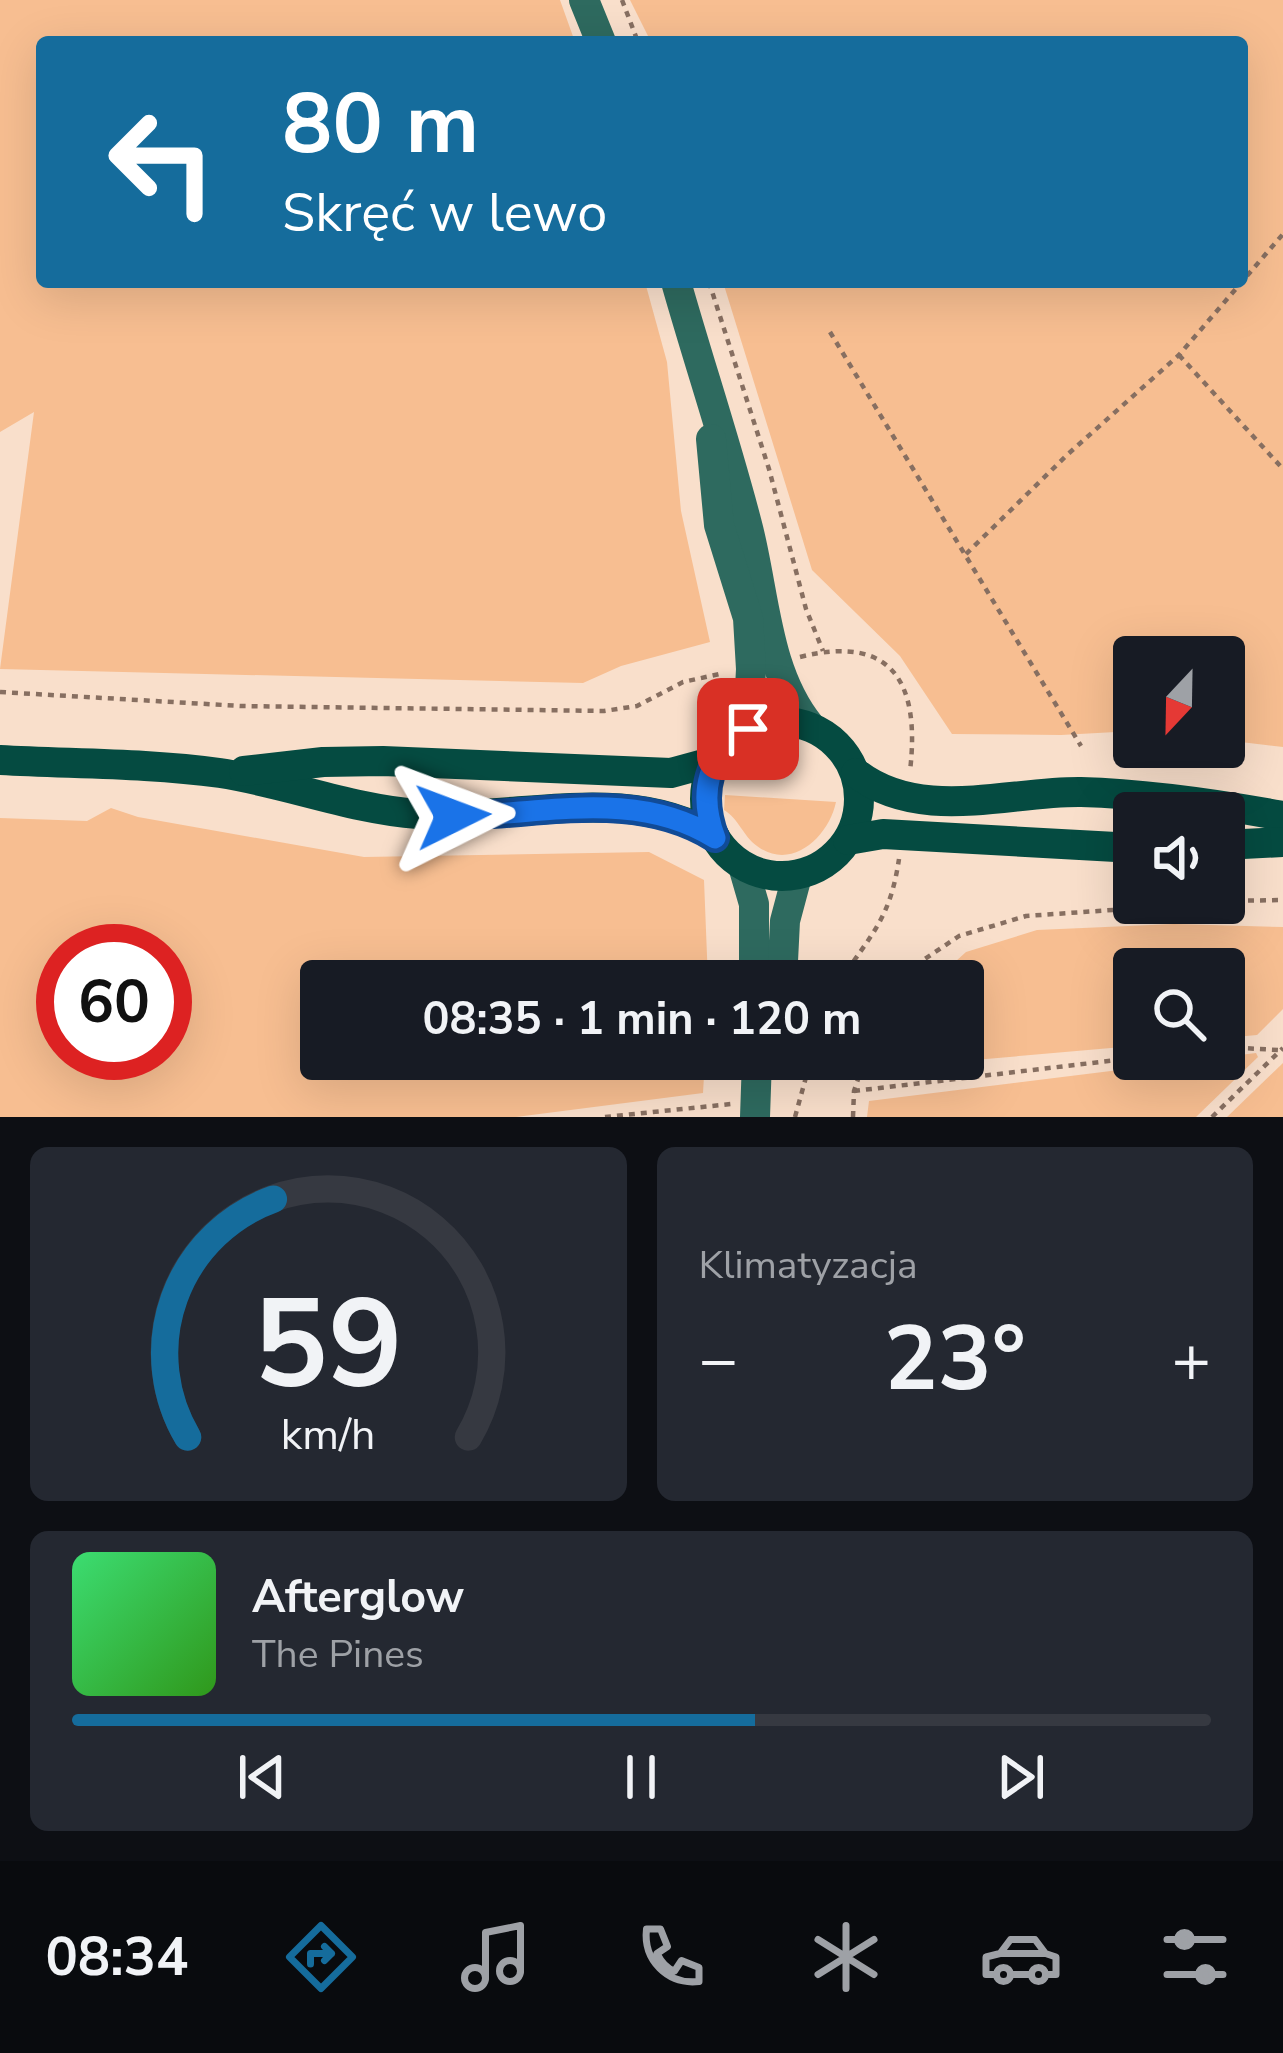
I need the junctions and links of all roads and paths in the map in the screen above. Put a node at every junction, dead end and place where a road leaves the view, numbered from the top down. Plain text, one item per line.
1 (584, 0) edge
2 (622, 0) edge
3 (599, 36) edge
4 (636, 36) edge
5 (1283, 234) edge
6 (1248, 275) edge
7 (678, 288) edge
8 (711, 288) edge
9 (1237, 288) edge
10 (830, 332) dead end
11 (1179, 355) junction
12 (1283, 469) edge
13 (966, 554) junction
14 (764, 666) junction
15 (0, 692) edge
16 (810, 727) junction
17 (748, 729) junction
18 (1081, 746) dead end
19 (0, 760) edge
20 (715, 761) junction
21 (220, 773) junction
22 (856, 773) junction
23 (1283, 816) edge
24 (715, 838) junction
25 (848, 840) junction
26 (1283, 842) edge
27 (1245, 844) edge
28 (1113, 847) edge
29 (743, 866) junction
30 (797, 876) junction
31 (1283, 900) edge
32 (1245, 901) edge
33 (1113, 910) edge
34 (754, 960) edge
35 (783, 960) edge
36 (924, 960) edge
37 (1245, 1048) edge
38 (1282, 1049) edge
39 (1113, 1060) edge
40 (805, 1080) edge
41 (858, 1080) edge
42 (854, 1091) junction
43 (757, 1092) edge
44 (1222, 1113) edge
45 (605, 1117) edge
46 (795, 1117) edge
47 (853, 1117) edge
48 (1212, 1117) edge

1 - 3 main road
2 - 4 path
5 - 6 path
7 - 14 main road
8 - 14 path
9 - 11 path
10 - 13 path
11 - 12 path
11 - 13 path
13 - 18 path
14 - 15 path
14 - 16 main road
14 - 17 main road
16 - 17 main road
16 - 22 main road
17 - 20 main road
19 - 21 main road
20 - 21 main road
20 - 24 main road
21 - 24 main road
22 - 23 main road
22 - 25 main road
24 - 29 main road
25 - 28 main road
25 - 30 main road
26 - 27 main road
29 - 30 main road
29 - 34 main road
30 - 35 main road
31 - 32 path
33 - 36 path
37 - 38 path
38 - 44 path
39 - 42 path
40 - 46 path
41 - 42 path
42 - 47 path
43 - 45 path
44 - 48 path

